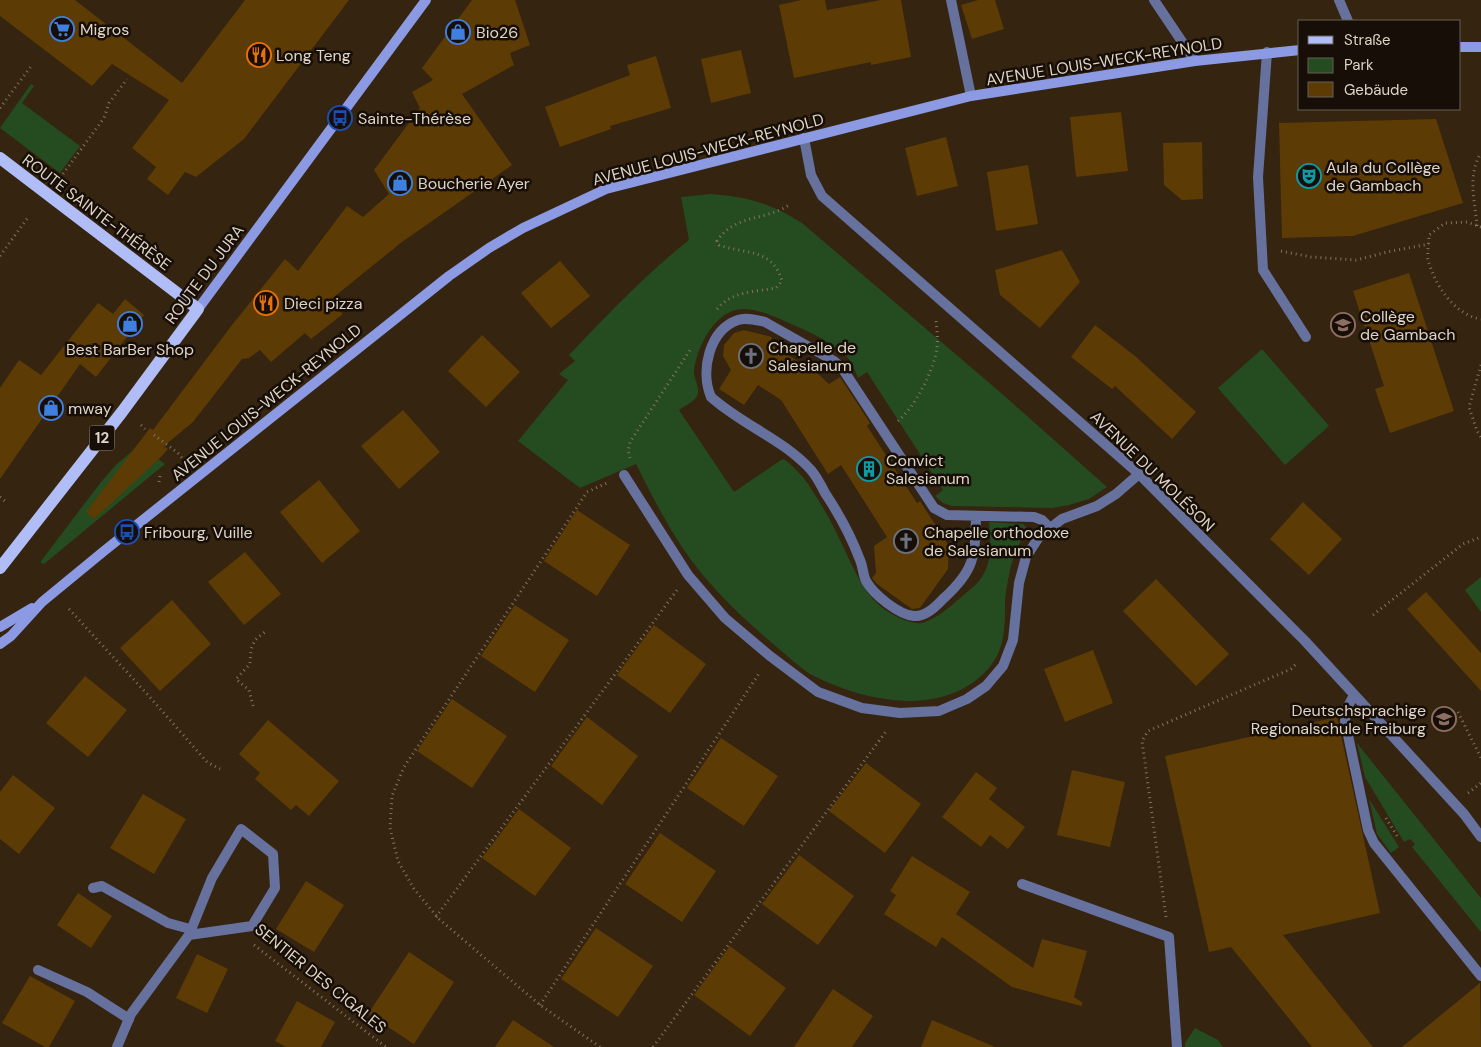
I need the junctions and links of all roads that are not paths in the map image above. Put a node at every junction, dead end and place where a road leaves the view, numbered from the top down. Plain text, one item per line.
1 (426, 0) edge
2 (951, 0) edge
3 (1154, 0) edge
4 (1339, 0) edge
5 (1348, 20) edge
6 (1461, 47) edge
7 (1481, 47) edge
8 (1298, 50) edge
9 (1267, 52) junction
10 (1195, 61) junction
11 (971, 96) junction
12 (804, 138) junction
13 (0, 158) edge
14 (198, 309) junction
15 (1306, 337) dead end
16 (1139, 474) junction
17 (624, 475) road end
18 (976, 516) junction
19 (1050, 528) junction
20 (1, 569) edge
21 (42, 602) junction
22 (0, 628) edge
23 (0, 644) edge
24 (1354, 695) junction
25 (1481, 837) edge
26 (1022, 884) dead end
27 (92, 888) dead end
28 (190, 932) junction
29 (38, 970) dead end
30 (1481, 976) edge
31 (129, 1019) junction
32 (116, 1047) edge
33 (1177, 1047) edge

1 - 14 main road, ROUTE DU JURA
2 - 11 street
3 - 10 street
4 - 5 street
6 - 7 main road
8 - 9 main road, AVENUE LOUIS-WECK-REYNOLD
9 - 10 main road, AVENUE LOUIS-WECK-REYNOLD
9 - 15 street
10 - 11 main road, AVENUE LOUIS-WECK-REYNOLD
11 - 12 main road, AVENUE LOUIS-WECK-REYNOLD
12 - 16 street, AVENUE DU MOLÉSON
12 - 21 main road, AVENUE LOUIS-WECK-REYNOLD
13 - 14 main road, ROUTE SAINTE-THÉRÈSE
14 - 20 main road, ROUTE DU JURA / 12
16 - 19 street
16 - 24 street, AVENUE DU MOLÉSON
17 - 19 street
18 - 18 street
18 - 19 street
21 - 22 main road, AVENUE LOUIS-WECK-REYNOLD
21 - 23 main road, AVENUE LOUIS-WECK-REYNOLD
24 - 25 street, AVENUE DU MOLÉSON
24 - 30 street
26 - 33 street
27 - 28 street
28 - 28 street
28 - 31 street
29 - 31 street
31 - 32 street

